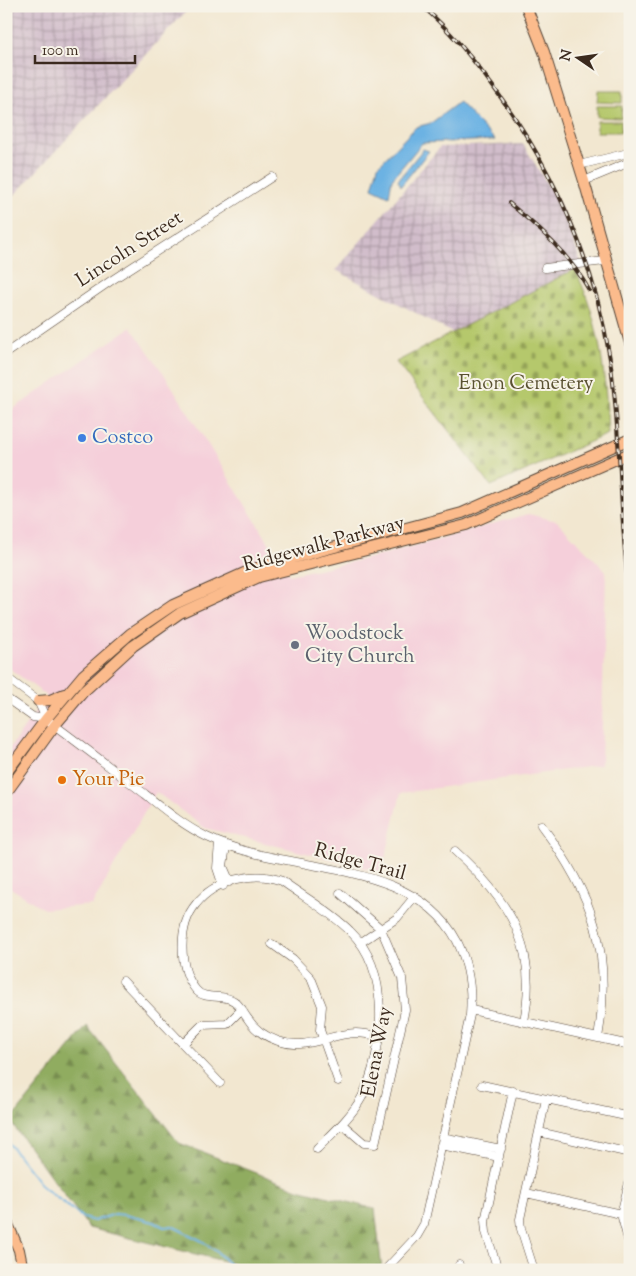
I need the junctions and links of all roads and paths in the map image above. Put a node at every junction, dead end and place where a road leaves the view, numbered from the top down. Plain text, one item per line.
1 (526, 6) edge
2 (630, 155) edge
3 (630, 162) edge
4 (579, 165) junction
5 (272, 177) dead end
6 (584, 181) junction
7 (605, 261) junction
8 (545, 268) dead end
9 (630, 343) edge
10 (6, 353) edge
11 (630, 439) edge
12 (630, 453) edge
13 (6, 677) edge
14 (67, 693) junction
15 (6, 698) edge
16 (38, 701) junction
17 (46, 719) junction
18 (54, 725) junction
19 (6, 773) edge
20 (6, 793) edge
21 (541, 825) dead end
22 (223, 844) junction
23 (455, 851) dead end
24 (226, 884) junction
25 (340, 893) dead end
26 (415, 896) junction
27 (381, 929) junction
28 (360, 943) junction
29 (272, 944) dead end
30 (123, 981) dead end
31 (242, 1009) junction
32 (471, 1010) junction
33 (524, 1022) junction
34 (378, 1036) junction
35 (598, 1038) junction
36 (324, 1040) junction
37 (183, 1044) junction
38 (630, 1045) edge
39 (338, 1081) dead end
40 (220, 1084) dead end
41 (482, 1085) dead end
42 (513, 1092) junction
43 (546, 1099) junction
44 (630, 1117) edge
45 (342, 1124) junction
46 (539, 1132) junction
47 (442, 1141) junction
48 (317, 1149) dead end
49 (500, 1153) junction
50 (630, 1153) edge
51 (630, 1179) edge
52 (526, 1193) junction
53 (621, 1214) junction
54 (6, 1220) edge
55 (630, 1247) edge
56 (24, 1270) edge
57 (385, 1270) edge
58 (498, 1270) edge
59 (534, 1270) edge

1 - 4 main road
2 - 4 street
3 - 6 street
4 - 6 main road
5 - 10 street, Lincoln Street
6 - 7 main road
7 - 8 street
7 - 9 main road
11 - 14 main road, Ridgewalk Parkway
12 - 18 main road, Ridgewalk Parkway
13 - 16 street
14 - 16 main road
14 - 17 main road, Ridgewalk Parkway
15 - 17 street
16 - 17 street
17 - 18 street, Ridge Trail
17 - 19 main road, Ridgewalk Parkway
18 - 20 main road, Ridgewalk Parkway
18 - 22 street, Ridge Trail
21 - 35 street
22 - 24 street
22 - 26 street, Ridge Trail
23 - 33 street
24 - 28 street, Elena Way
24 - 31 street, Elena Way
25 - 27 street, Elena Way
26 - 27 street
26 - 32 street, Ridge Trail
27 - 28 street
27 - 45 street, Elena Way
28 - 34 street, Elena Way
29 - 36 street
30 - 37 street
31 - 36 street
31 - 37 street
32 - 33 street
32 - 47 street, Ridge Trail
33 - 35 street
34 - 36 street
34 - 45 street, Elena Way
35 - 38 street
36 - 39 street
37 - 40 street
41 - 42 street
42 - 43 street
42 - 49 street
43 - 44 street
43 - 46 street
45 - 48 street, Elena Way
46 - 50 street
46 - 52 street
47 - 49 street
47 - 57 street, Ridge Trail
49 - 58 street
51 - 53 street
52 - 53 street
52 - 59 street
53 - 55 street
54 - 56 main road

